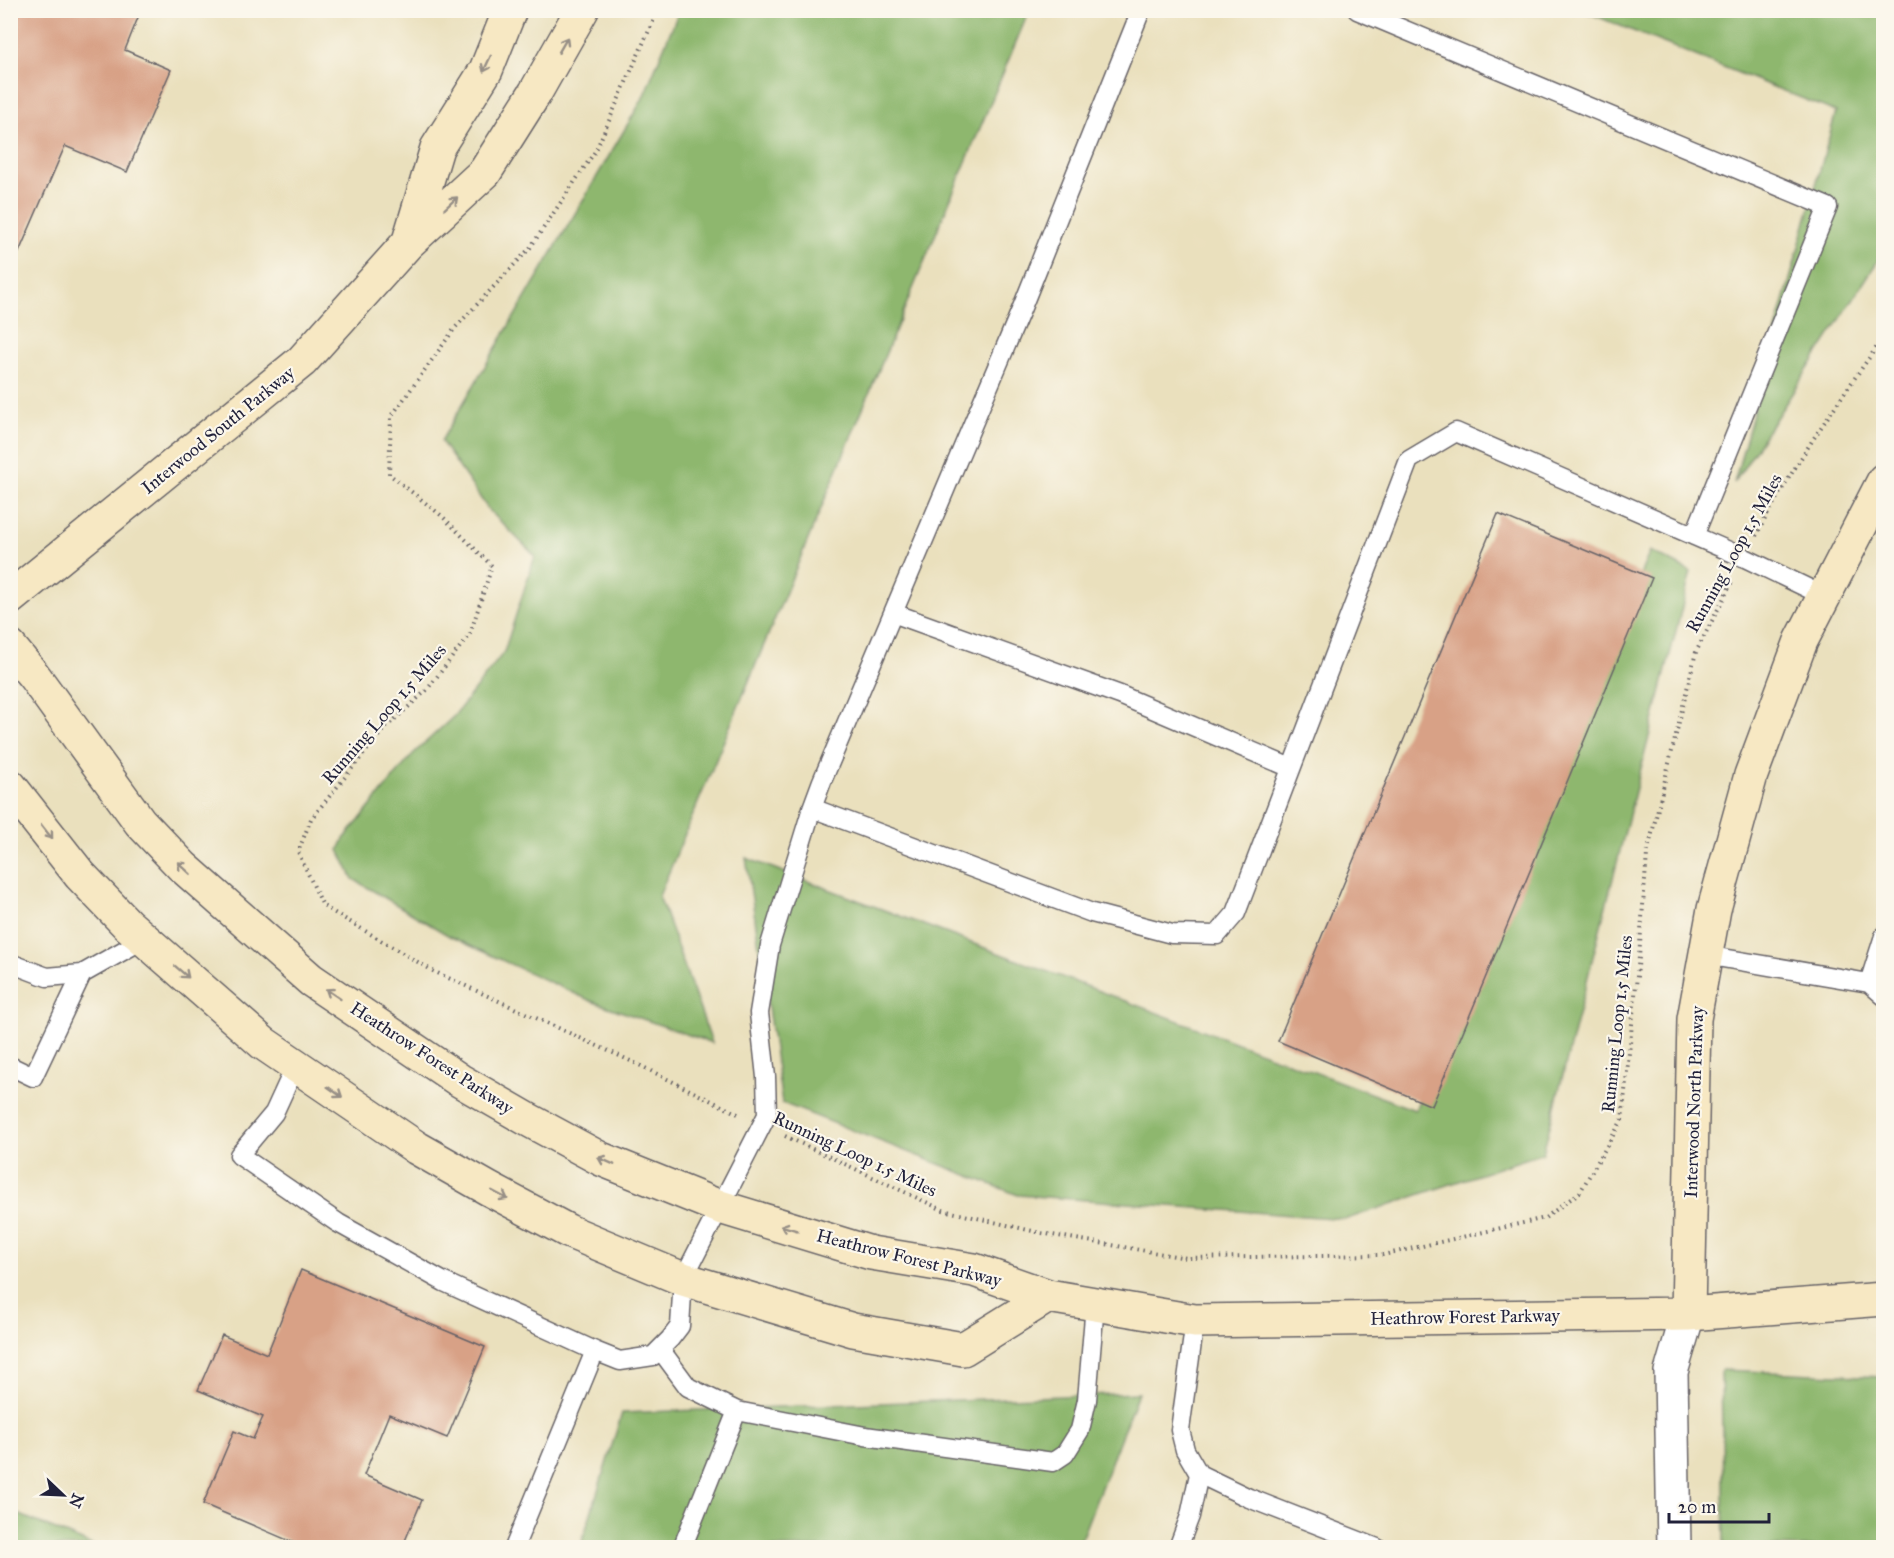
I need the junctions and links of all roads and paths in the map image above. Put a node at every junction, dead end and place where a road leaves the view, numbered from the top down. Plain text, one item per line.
1 (510, 10) edge
2 (582, 10) edge
3 (658, 10) edge
4 (1141, 10) edge
5 (1357, 10) edge
6 (408, 243) junction
7 (1884, 337) edge
8 (1880, 497) edge
9 (1694, 536) junction
10 (1745, 558) junction
11 (1824, 596) junction
12 (10, 598) edge
13 (893, 613) junction
14 (10, 647) edge
15 (1291, 768) junction
16 (10, 786) edge
17 (812, 808) junction
18 (1884, 936) edge
19 (144, 939) junction
20 (1705, 955) junction
21 (10, 963) edge
22 (82, 974) junction
23 (1869, 983) junction
24 (1884, 996) edge
25 (296, 1065) junction
26 (10, 1066) edge
27 (762, 1125) junction
28 (720, 1207) junction
29 (683, 1279) junction
30 (1048, 1296) junction
31 (1884, 1299) edge
32 (1095, 1304) junction
33 (1688, 1314) junction
34 (1195, 1322) junction
35 (660, 1350) junction
36 (595, 1351) junction
37 (737, 1411) junction
38 (1199, 1474) junction
39 (514, 1548) edge
40 (682, 1548) edge
41 (1178, 1548) edge
42 (1377, 1548) edge
43 (1674, 1548) edge

1 -> 6 street, Interwood South Parkway
6 -> 2 street, Interwood South Parkway
3 - 27 path, Running Loop 1.5 Miles
4 - 13 lane
5 - 9 lane
6 - 12 street, Interwood South Parkway
7 - 10 path, Running Loop 1.5 Miles
8 - 11 street, Interwood North Parkway
9 - 10 lane
9 - 15 lane
10 - 11 lane
10 - 27 path, Running Loop 1.5 Miles
11 - 20 street, Interwood North Parkway
13 - 15 lane
13 - 17 lane
28 -> 14 street, Heathrow Forest Parkway
15 - 17 lane
16 -> 19 street
17 - 27 lane
18 - 23 lane
19 - 22 lane
19 -> 25 street
20 - 23 lane
20 - 33 street, Interwood North Parkway
21 - 22 lane
22 - 26 lane
23 - 24 lane
25 -> 29 street
25 - 36 lane
27 - 28 lane
28 - 29 lane
30 -> 28 street, Heathrow Forest Parkway
29 - 30 street
29 - 35 lane
30 - 32 street, Heathrow Forest Parkway
31 - 33 street, Heathrow Forest Parkway
32 - 34 street, Heathrow Forest Parkway
32 - 37 lane
33 - 34 street, Heathrow Forest Parkway
33 - 43 street, Interwood North Parkway
34 - 38 lane
35 - 36 lane
35 - 37 lane
36 - 39 lane
37 - 40 lane
38 - 41 lane
38 - 42 lane

